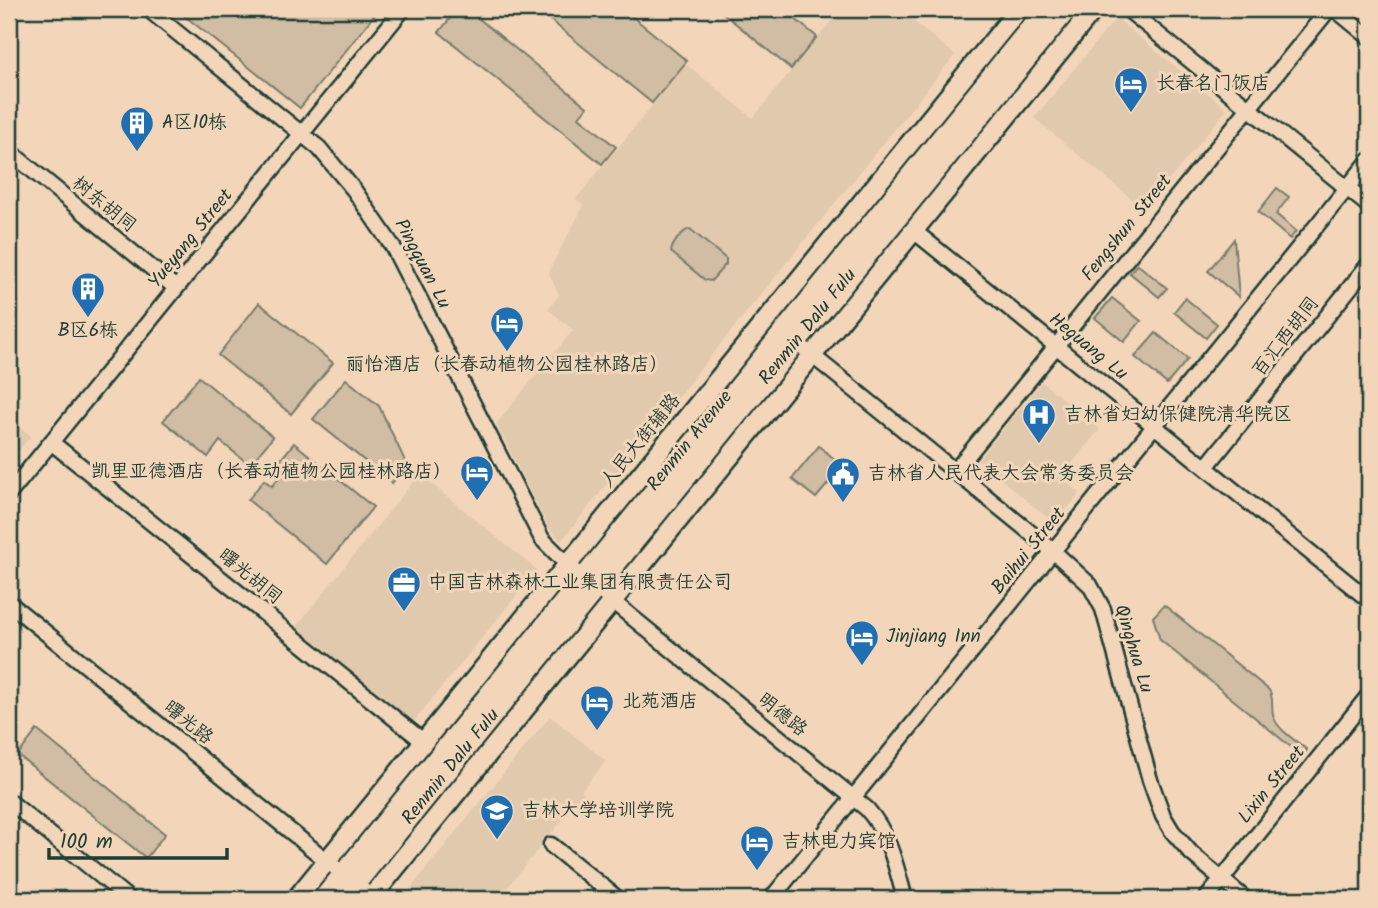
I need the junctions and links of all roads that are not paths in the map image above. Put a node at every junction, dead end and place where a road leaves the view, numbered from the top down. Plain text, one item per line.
1 (148, 9) edge
2 (403, 9) edge
3 (1019, 9) edge
4 (1045, 9) edge
5 (1068, 9) edge
6 (1094, 9) edge
7 (1127, 9) edge
8 (1329, 9) edge
9 (1335, 9) edge
10 (1369, 37) edge
11 (1249, 107) junction
12 (302, 134) junction
13 (9, 151) edge
14 (1369, 161) edge
15 (1347, 188) junction
16 (1369, 205) edge
17 (914, 231) junction
18 (1369, 264) edge
19 (176, 288) junction
20 (797, 343) junction
21 (1056, 346) junction
22 (812, 355) junction
23 (1155, 426) junction
24 (51, 442) junction
25 (1206, 467) junction
26 (955, 471) junction
27 (9, 494) edge
28 (1053, 551) junction
29 (568, 565) junction
30 (590, 583) junction
31 (1369, 600) edge
32 (612, 601) junction
33 (9, 603) edge
34 (1369, 695) edge
35 (424, 742) junction
36 (853, 798) junction
37 (9, 801) edge
38 (551, 845) dead end
39 (327, 861) junction
40 (349, 879) junction
41 (1221, 880) junction
42 (129, 899) edge
43 (296, 899) edge
44 (323, 899) edge
45 (344, 899) edge
46 (372, 899) edge
47 (618, 899) edge
48 (771, 899) edge
49 (905, 899) edge
50 (1206, 899) edge
51 (1245, 899) edge

1 - 12 street, Pingquan Lu
2 - 12 street, Yueyang Street
3 - 29 main road, 人民大街辅路
4 - 30 main road, Renmin Avenue
5 - 20 main road, Renmin Avenue
6 - 17 main road, Renmin Dalu Fulu
7 - 11 street
8 - 11 street, Fengshun Street
9 - 10 street
11 - 15 street
11 - 21 street, Fengshun Street
12 - 19 street, Yueyang Street
12 - 29 street, Pingquan Lu
13 - 19 street, 树东胡同
14 - 15 street, Baihui Street
15 - 16 street
15 - 23 street, Baihui Street
17 - 21 street, Heguang Lu
17 - 22 main road, Renmin Dalu Fulu
18 - 25 street, 百汇西胡同
19 - 24 street, Yueyang Street
20 - 22 street, Qinghua Lu
20 - 30 main road, Renmin Avenue
21 - 23 street, Heguang Lu
21 - 26 street, Fengshun Street
22 - 26 street, Qinghua Lu
22 - 32 main road, Renmin Dalu Fulu
23 - 25 street, Heguang Lu
23 - 28 street, Baihui Street
24 - 27 street, Yueyang Street
24 - 35 street, 曙光胡同
25 - 31 street, Heguang Lu
26 - 28 street, Qinghua Lu
28 - 36 street, Baihui Street
28 - 41 street, Qinghua Lu
29 - 30 street, Pingquan Lu
29 - 35 main road, 人民大街辅路
30 - 32 street, 明德路
30 - 40 main road, Renmin Avenue
32 - 36 street, 明德路
32 - 46 main road, Renmin Dalu Fulu
33 - 39 street, 曙光路
34 - 41 street, Lixin Street
35 - 39 main road, 人民大街辅路
36 - 48 street, Baihui Street
36 - 49 street, 明德路
37 - 42 street
38 - 47 street
39 - 40 street, 曙光路
39 - 43 main road, 人民大街辅路
40 - 44 main road, Renmin Avenue
40 - 45 main road, Renmin Avenue
40 - 46 street, 曙光路
41 - 50 street, Lixin Street
41 - 51 street, Qinghua Lu

